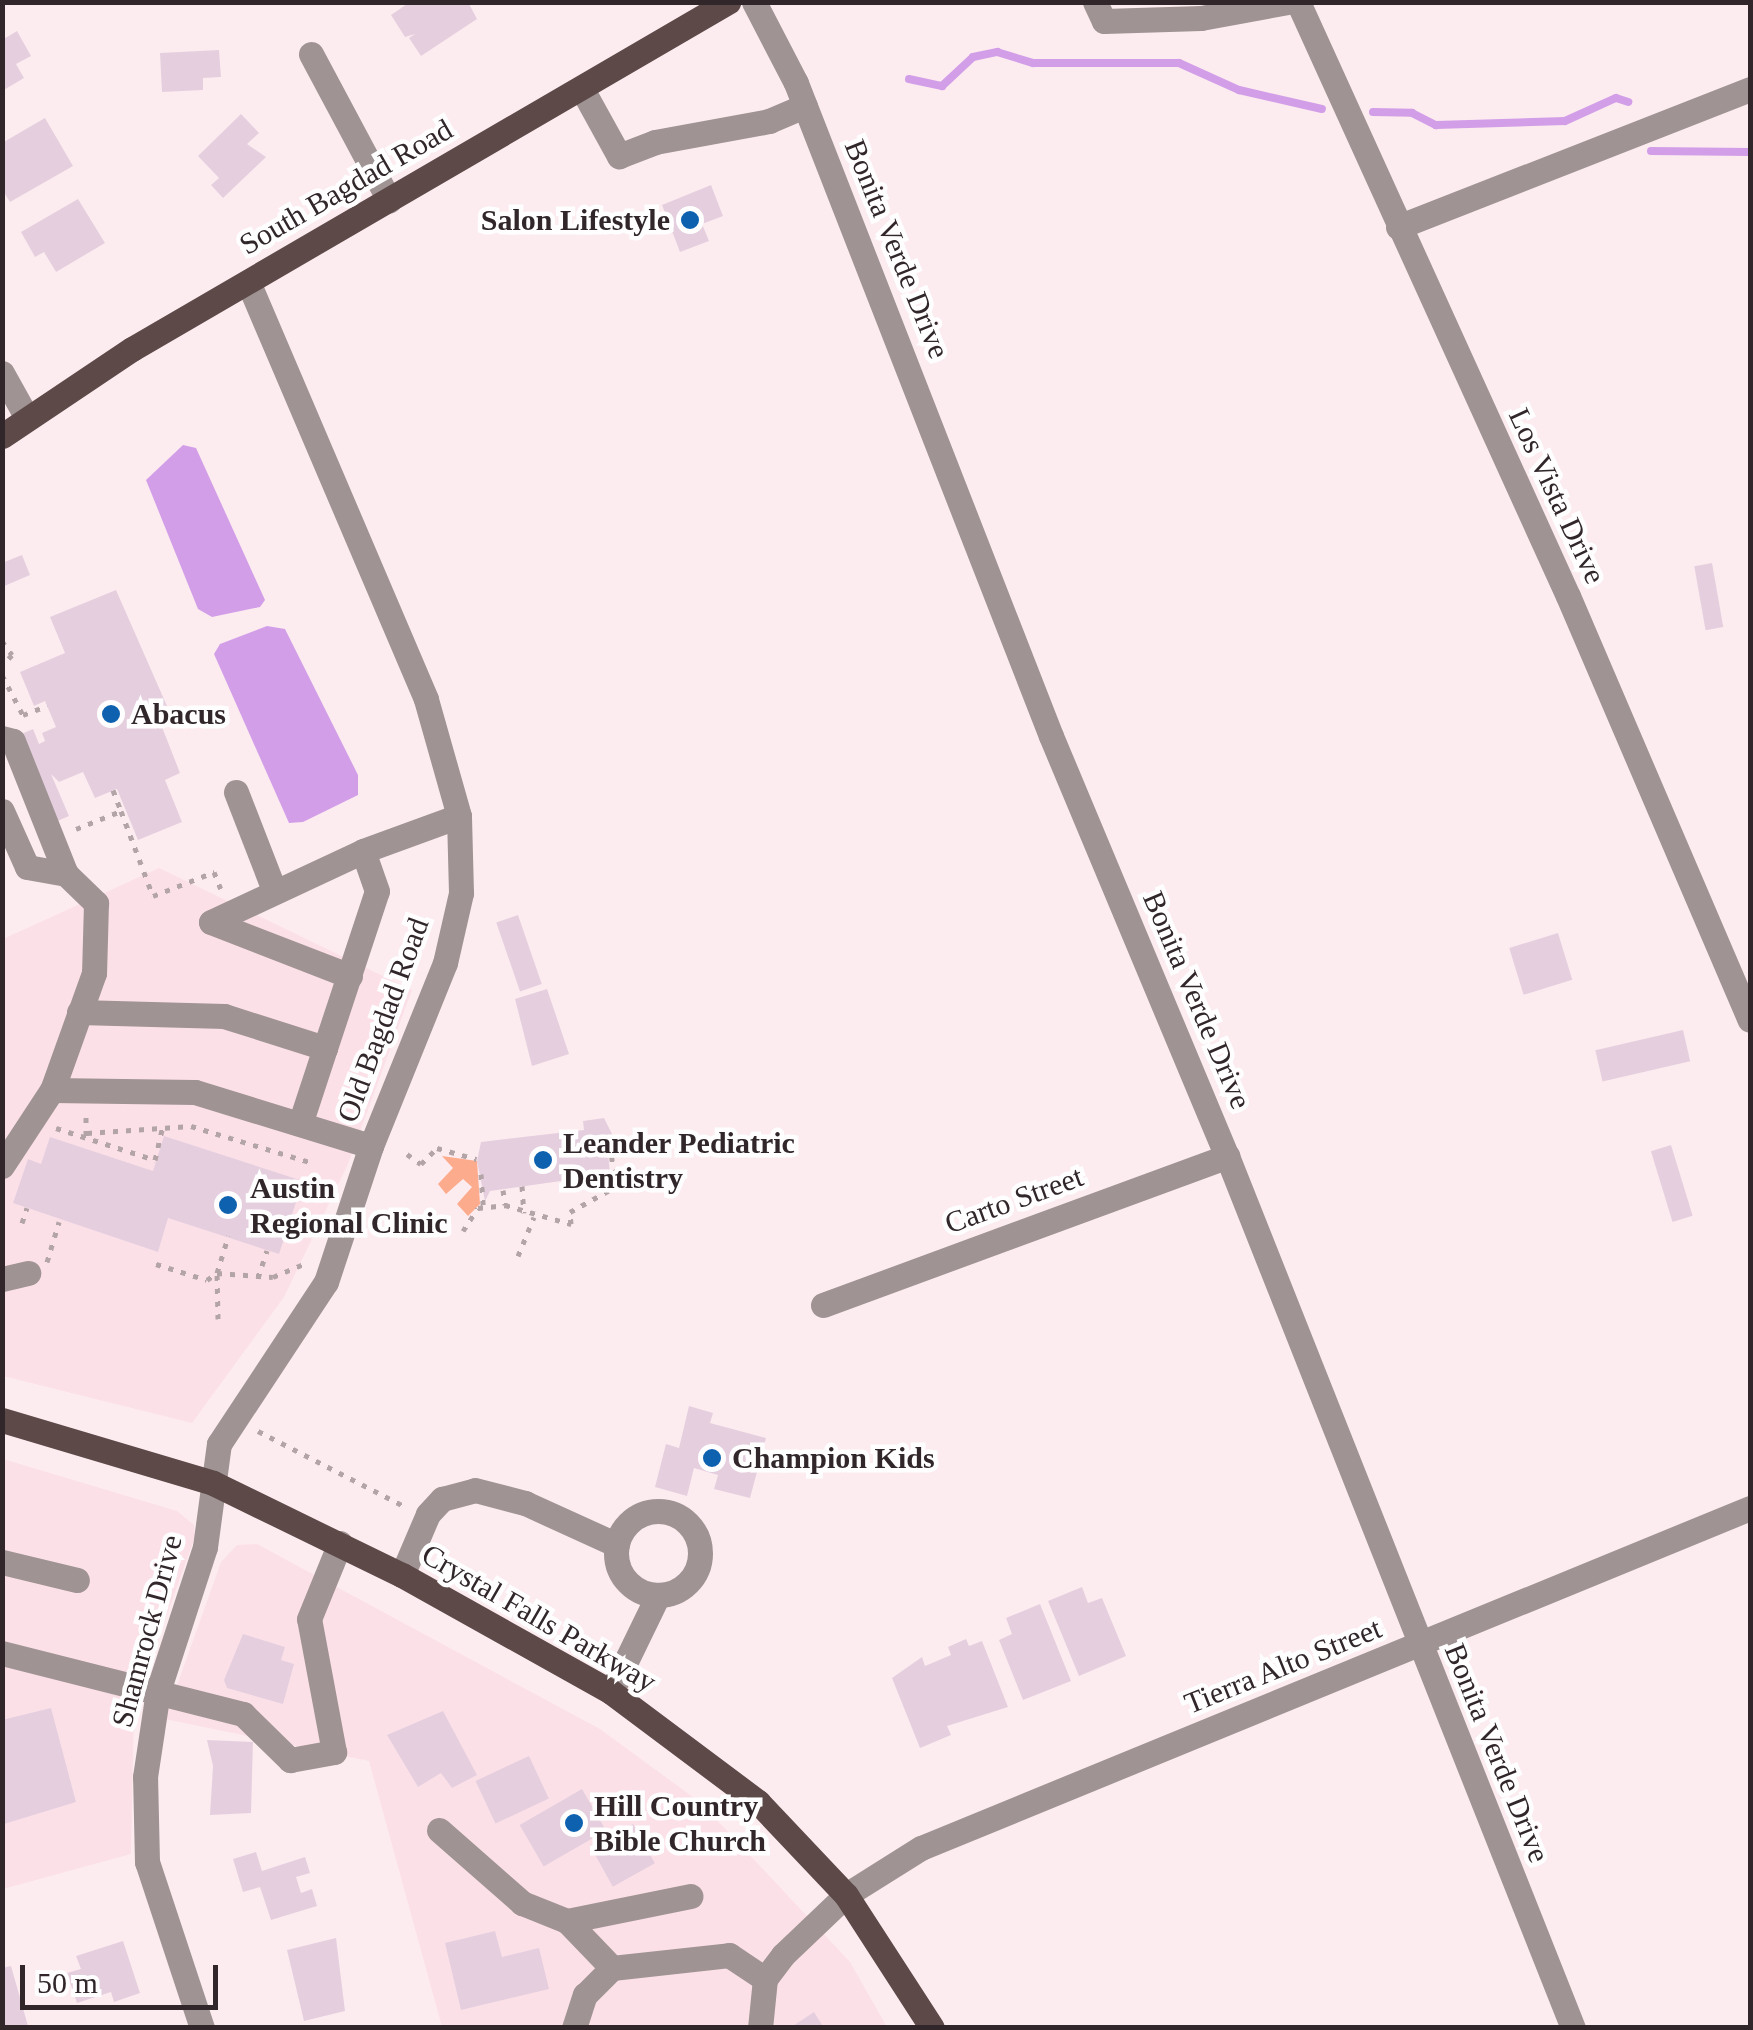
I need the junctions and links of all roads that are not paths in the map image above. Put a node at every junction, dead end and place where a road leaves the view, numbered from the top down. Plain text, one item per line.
1 (728, 2) edge
2 (754, 2) edge
3 (1095, 2) edge
4 (1287, 2) edge
5 (1298, 2) edge
6 (311, 54) dead end
7 (582, 88) junction
8 (1750, 89) edge
9 (805, 106) junction
10 (389, 200) junction
11 (1398, 226) junction
12 (248, 282) junction
13 (2, 373) edge
14 (27, 418) junction
15 (2, 436) edge
16 (15, 735) edge
17 (236, 792) dead end
18 (2, 810) edge
19 (459, 816) junction
20 (363, 851) junction
21 (66, 874) junction
22 (274, 890) junction
23 (350, 976) junction
24 (80, 1012) junction
25 (1750, 1020) edge
26 (325, 1048) junction
27 (52, 1090) junction
28 (302, 1121) junction
29 (371, 1146) junction
30 (1227, 1156) junction
31 (2, 1166) edge
32 (823, 1305) dead end
33 (2, 1420) edge
34 (213, 1482) junction
35 (1750, 1508) edge
36 (340, 1543) junction
37 (617, 1545) junction
38 (2, 1562) edge
39 (402, 1574) junction
40 (77, 1580) dead end
41 (658, 1595) junction
42 (1418, 1646) junction
43 (4, 1660) edge
44 (158, 1691) junction
45 (611, 1692) junction
46 (439, 1830) dead end
47 (691, 1896) dead end
48 (846, 1896) junction
49 (567, 1921) junction
50 (612, 1968) junction
51 (765, 1979) junction
52 (202, 2028) edge
53 (574, 2028) edge
54 (760, 2028) edge
55 (932, 2028) edge
56 (1573, 2028) edge

1 - 7 main road, South Bagdad Road
2 - 9 street, Bonita Verde Drive
3 - 4 street
5 - 11 street, Los Vista Drive
6 - 10 street
7 - 9 street
7 - 10 main road, South Bagdad Road
8 - 11 street
9 - 30 street, Bonita Verde Drive
10 - 12 main road, South Bagdad Road
11 - 25 street, Los Vista Drive
12 - 14 main road, South Bagdad Road
12 - 19 street, Old Bagdad Road
13 - 14 street
14 - 15 main road, South Bagdad Road
16 - 21 street
17 - 22 street
18 - 21 street
19 - 20 street
19 - 29 street, Old Bagdad Road
20 - 22 street
20 - 23 street
21 - 24 street
22 - 23 street
23 - 26 street
24 - 26 street
24 - 27 street
26 - 28 street
27 - 28 street
27 - 31 street
28 - 29 street
29 - 34 street, Old Bagdad Road
30 - 32 street, Carto Street
30 - 42 street, Bonita Verde Drive
33 - 34 main road, Crystal Falls Parkway
34 - 36 main road, Crystal Falls Parkway
34 - 44 street, Shamrock Drive
35 - 42 street, Tierra Alto Street
36 - 39 main road, Crystal Falls Parkway
36 - 44 street
37 - 39 street
37 - 41 street
37 - 41 street
38 - 40 street
39 - 45 main road, Crystal Falls Parkway
41 - 45 street
42 - 48 street, Tierra Alto Street
42 - 56 street, Bonita Verde Drive
43 - 44 street
44 - 52 street, Shamrock Drive
45 - 48 main road, Crystal Falls Parkway
46 - 49 street
47 - 49 street
48 - 51 street, Tierra Alto Street
48 - 55 main road, Crystal Falls Parkway
49 - 50 street
50 - 51 street
50 - 53 street
51 - 54 street

